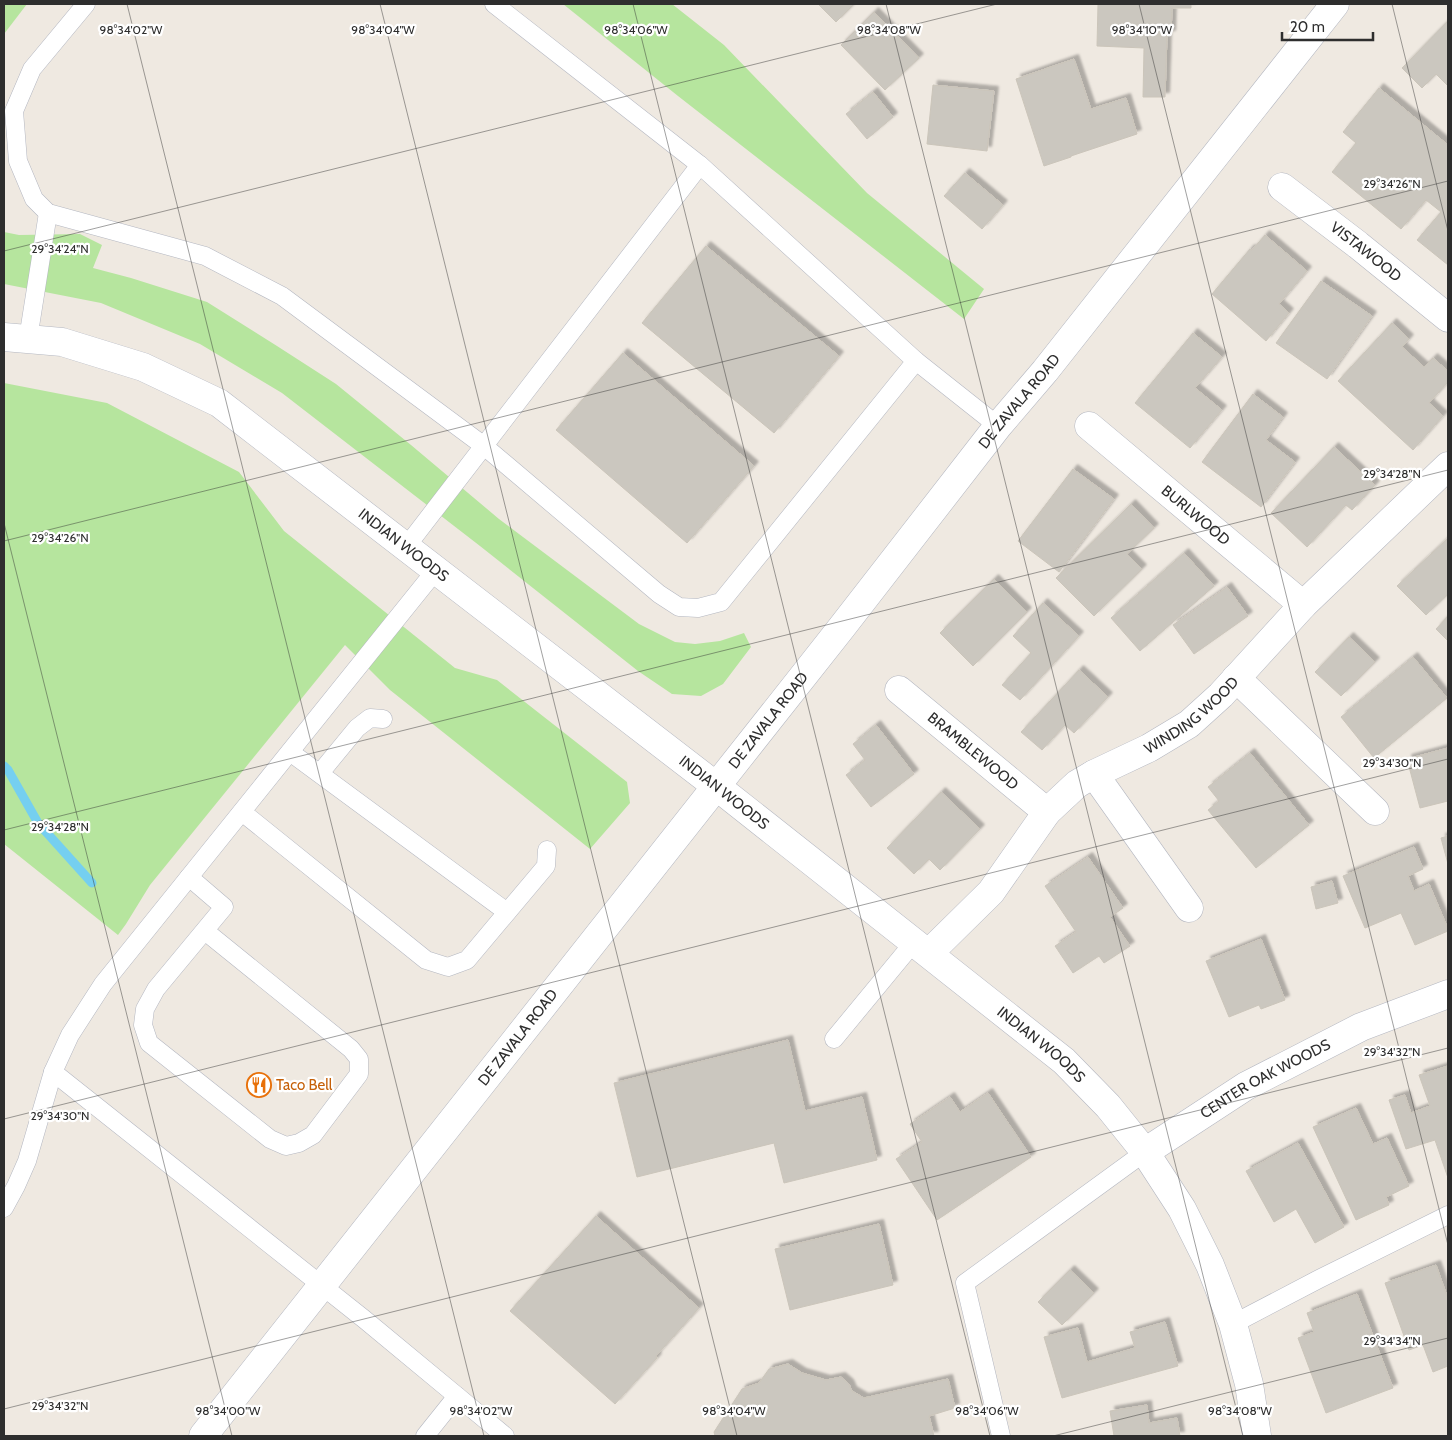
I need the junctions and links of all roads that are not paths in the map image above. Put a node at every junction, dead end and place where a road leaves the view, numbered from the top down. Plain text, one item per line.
1 (86, 4) edge
2 (494, 4) edge
3 (1335, 4) edge
4 (700, 165) junction
5 (1282, 187) dead end
6 (48, 213) junction
7 (1448, 318) edge
8 (16, 338) edge
9 (916, 361) junction
10 (998, 426) junction
11 (1089, 426) dead end
12 (484, 446) junction
13 (1448, 466) edge
14 (406, 547) junction
15 (436, 570) junction
16 (1302, 605) junction
17 (1236, 678) junction
18 (900, 690) dead end
19 (383, 719) dead end
20 (290, 752) junction
21 (320, 773) junction
22 (1094, 774) junction
23 (716, 786) junction
24 (1375, 811) dead end
25 (242, 812) junction
26 (1047, 812) junction
27 (546, 850) dead end
28 (189, 877) junction
29 (1189, 908) dead end
30 (507, 912) junction
31 (204, 931) junction
32 (922, 947) junction
33 (1448, 994) edge
34 (834, 1039) dead end
35 (53, 1072) junction
36 (1145, 1152) junction
37 (4, 1208) edge
38 (1448, 1215) edge
39 (322, 1286) junction
40 (1233, 1324) junction
41 (457, 1396) junction
42 (203, 1436) edge
43 (425, 1436) edge
44 (505, 1436) edge
45 (1001, 1436) edge
46 (1257, 1436) edge

1 - 6 lane
2 - 4 lane
3 - 10 street, DE ZAVALA ROAD
4 - 9 lane
4 - 12 lane
5 - 7 street, VISTAWOOD
6 - 8 lane
6 - 12 lane
8 - 14 street, INDIAN WOODS
9 - 10 lane
9 - 12 lane
10 - 23 street, DE ZAVALA ROAD
11 - 16 street, BURLWOOD
12 - 14 lane
13 - 16 street, WINDING WOOD
14 - 15 street, INDIAN WOODS
15 - 20 lane
15 - 23 street, INDIAN WOODS
16 - 17 street, WINDING WOOD
17 - 22 street, WINDING WOOD
17 - 24 street
18 - 26 street, BRAMBLEWOOD
19 - 21 lane
20 - 21 lane
20 - 25 lane
21 - 30 lane
22 - 26 street, WINDING WOOD
22 - 29 street
23 - 32 street, INDIAN WOODS
23 - 39 street, DE ZAVALA ROAD
25 - 28 lane
25 - 30 lane
26 - 32 street, WINDING WOOD
27 - 30 lane
28 - 31 lane
28 - 35 lane
31 - 31 lane
32 - 34 lane
32 - 36 street, INDIAN WOODS
33 - 36 street, CENTER OAK WOODS
35 - 37 lane
35 - 39 lane
36 - 40 street, INDIAN WOODS
36 - 45 lane
38 - 40 lane
39 - 41 lane
39 - 42 street, DE ZAVALA ROAD
40 - 46 street, INDIAN WOODS
41 - 43 lane
41 - 44 lane

